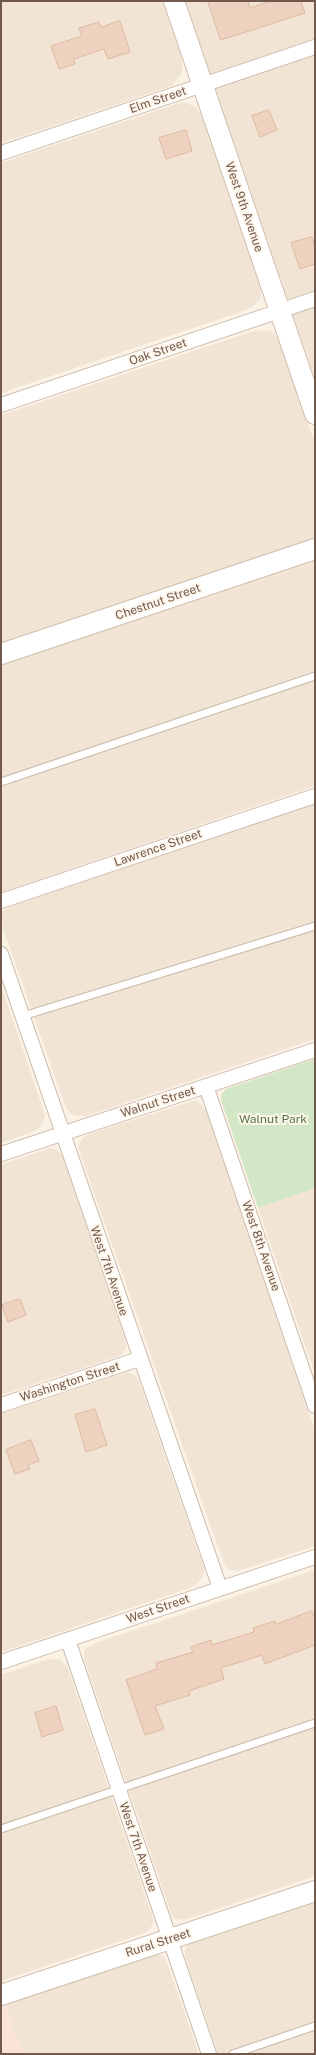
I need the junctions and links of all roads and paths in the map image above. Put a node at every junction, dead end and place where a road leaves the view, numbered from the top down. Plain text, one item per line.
1 (174, 1) edge
2 (315, 48) edge
3 (202, 86) junction
4 (1, 153) edge
5 (315, 299) edge
6 (280, 311) junction
7 (1, 405) edge
8 (315, 414) edge
9 (315, 549) edge
10 (1, 654) edge
11 (315, 676) edge
12 (1, 782) edge
13 (315, 796) edge
14 (1, 901) edge
15 (315, 926) edge
16 (1, 954) edge
17 (23, 1016) junction
18 (315, 1050) edge
19 (206, 1086) junction
20 (62, 1133) junction
21 (1, 1154) edge
22 (139, 1359) junction
23 (1, 1405) edge
24 (315, 1406) edge
25 (315, 1556) edge
26 (220, 1588) junction
27 (68, 1640) junction
28 (1, 1662) edge
29 (315, 1723) edge
30 (119, 1790) junction
31 (1, 1829) edge
32 (315, 1891) edge
33 (170, 1940) junction
34 (1, 1995) edge
35 (315, 2026) edge
36 (209, 2054) edge
37 (233, 2054) edge

1 - 3 street, West 9th Avenue
2 - 3 street, Elm Street
3 - 4 street, Elm Street
3 - 6 street, West 9th Avenue
5 - 6 street, Oak Street
6 - 7 street, Oak Street
6 - 8 street, West 9th Avenue
9 - 10 street, Chestnut Street
11 - 12 lane
13 - 14 street, Lawrence Street
15 - 17 lane
16 - 17 street, West 7th Avenue
17 - 20 street, West 7th Avenue
18 - 19 street, Walnut Street
19 - 20 street, Walnut Street
19 - 24 street, West 8th Avenue
20 - 21 street, Walnut Street
20 - 22 street, West 7th Avenue
22 - 23 street, Washington Street
22 - 26 street, West 7th Avenue
25 - 26 street, West Street
26 - 27 street, West Street
27 - 28 street, West Street
27 - 30 street, West 7th Avenue
29 - 30 lane
30 - 31 lane
30 - 33 street, West 7th Avenue
32 - 33 street, Rural Street
33 - 34 street, Rural Street
33 - 36 street, West 7th Avenue
35 - 37 lane

